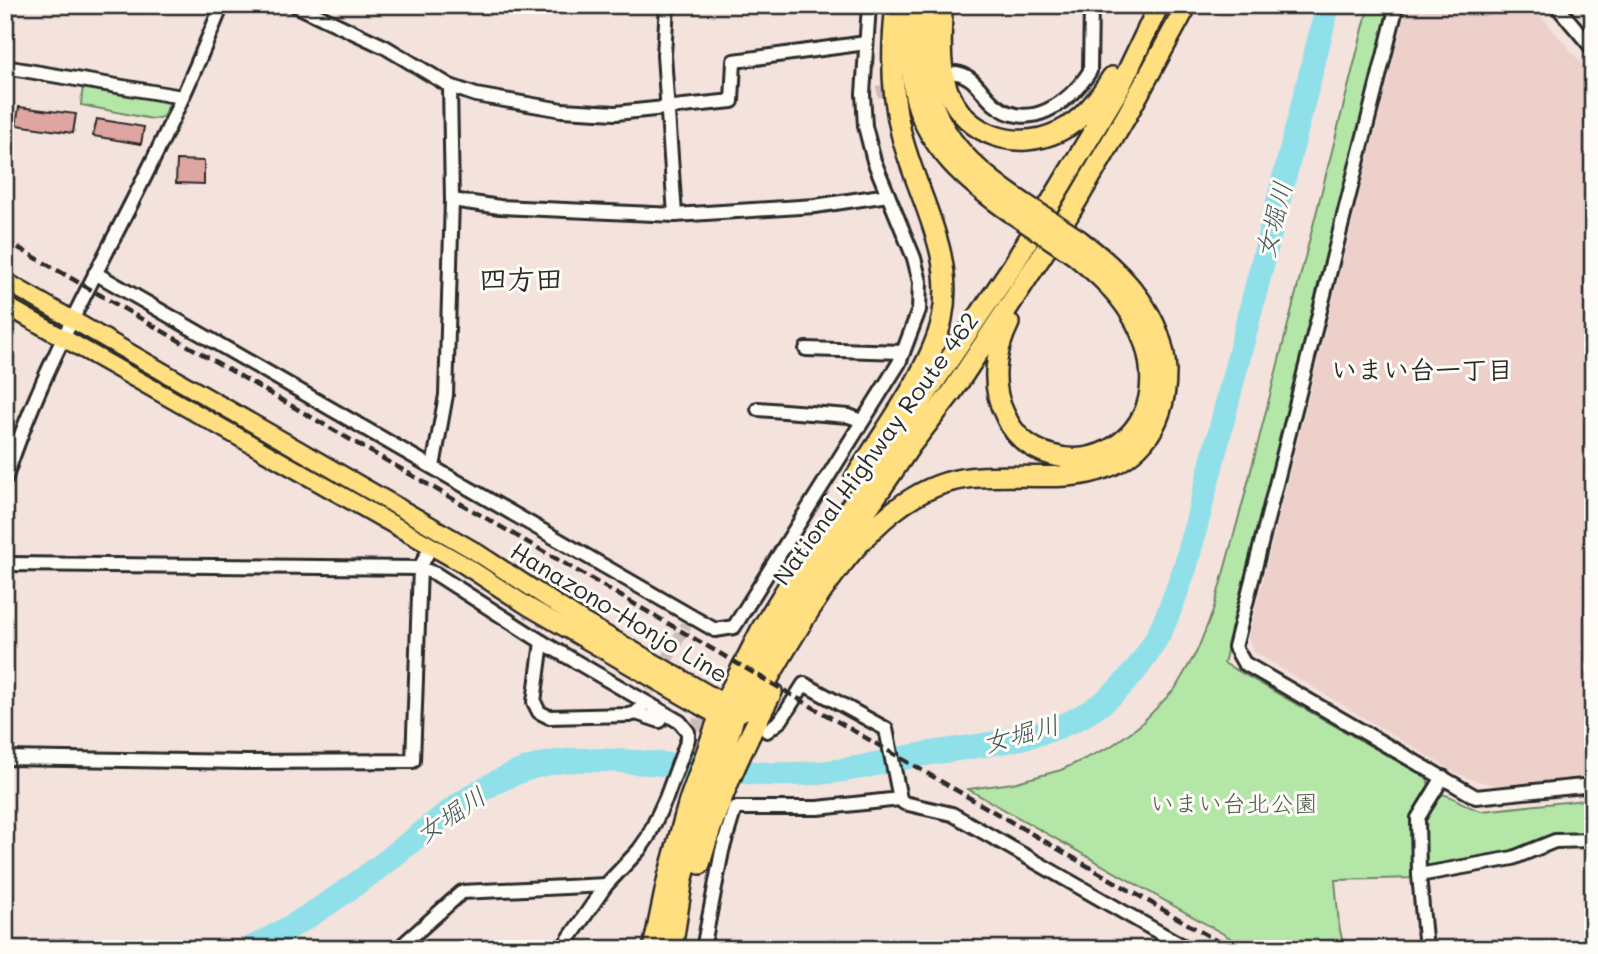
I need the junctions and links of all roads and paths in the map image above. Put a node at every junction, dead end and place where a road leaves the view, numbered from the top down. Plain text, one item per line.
1 (222, 5) edge
2 (295, 5) edge
3 (667, 5) edge
4 (869, 5) edge
5 (897, 5) edge
6 (909, 5) edge
7 (926, 5) edge
8 (942, 5) edge
9 (1091, 5) edge
10 (1153, 5) edge
11 (1159, 5) edge
12 (1397, 5) edge
13 (1556, 5) edge
14 (1187, 14) edge
15 (866, 43) junction
16 (1593, 49) edge
17 (5, 67) edge
18 (956, 73) dead end
19 (450, 86) junction
20 (877, 92) tunnel mouth
21 (863, 94) junction
22 (182, 97) junction
23 (668, 109) junction
24 (1127, 115) junction
25 (888, 195) junction
26 (453, 200) junction
27 (1016, 207) junction
28 (675, 215) junction
29 (1075, 246) junction
30 (96, 273) junction
31 (5, 281) edge
32 (5, 305) edge
33 (72, 320) junction
34 (62, 338) junction
35 (806, 349) dead end
36 (903, 352) junction
37 (758, 409) dead end
38 (862, 421) junction
39 (433, 467) junction
40 (5, 480) edge
41 (866, 539) junction
42 (431, 546) junction
43 (5, 564) edge
44 (420, 568) junction
45 (790, 583) junction
46 (542, 642) junction
47 (726, 711) junction
48 (660, 721) tunnel mouth
49 (767, 731) dead end
50 (726, 745) junction
51 (5, 758) edge
52 (1443, 777) junction
53 (1593, 785) edge
54 (900, 796) junction
55 (704, 803) junction
56 (1593, 840) edge
57 (1419, 875) junction
58 (606, 885) junction
59 (398, 949) edge
60 (562, 949) edge
61 (653, 949) edge
62 (672, 949) edge
63 (683, 949) edge
64 (703, 949) edge
65 (1188, 949) edge
66 (1426, 949) edge

1 - 22 street
2 - 19 street
3 - 23 street
4 - 15 street
5 - 45 highway
6 - 27 highway
7 - 27 highway
8 - 10 highway
9 - 18 street
11 - 45 highway, National Highway Route 462
12 - 52 street
13 - 16 street
14 - 24 highway, National Highway Route 462
15 - 21 street
15 - 23 street
17 - 22 street
19 - 23 street
19 - 26 street
20 - 21 street
21 - 25 street
22 - 30 street
23 - 28 street
24 - 29 highway
24 - 47 highway, National Highway Route 462
25 - 28 street
25 - 36 street
26 - 28 street
26 - 39 street
27 - 29 highway, bridge
29 - 41 highway
30 - 33 street
30 - 39 street
31 - 33 main road, Hanazono-Honjo Line
32 - 34 main road, Hanazono-Honjo Line
33 - 34 street
33 - 47 main road, Hanazono-Honjo Line
34 - 40 street
34 - 42 main road, Hanazono-Honjo Line
35 - 36 street
36 - 38 street
37 - 38 street
38 - 39 street
41 - 47 highway
41 - 50 highway
42 - 44 street
42 - 47 main road, Hanazono-Honjo Line
43 - 44 street
44 - 46 street
44 - 51 street
45 - 47 highway, National Highway Route 462
46 - 48 street
46 - 58 street
47 - 50 highway, National Highway Route 462
49 - 54 street
50 - 55 highway
50 - 55 highway, National Highway Route 462
52 - 53 street
52 - 57 street
54 - 64 street
54 - 65 street
55 - 61 highway, National Highway Route 462
55 - 62 highway, National Highway Route 462
55 - 63 highway
56 - 57 street
57 - 66 street
58 - 59 street
58 - 60 street

